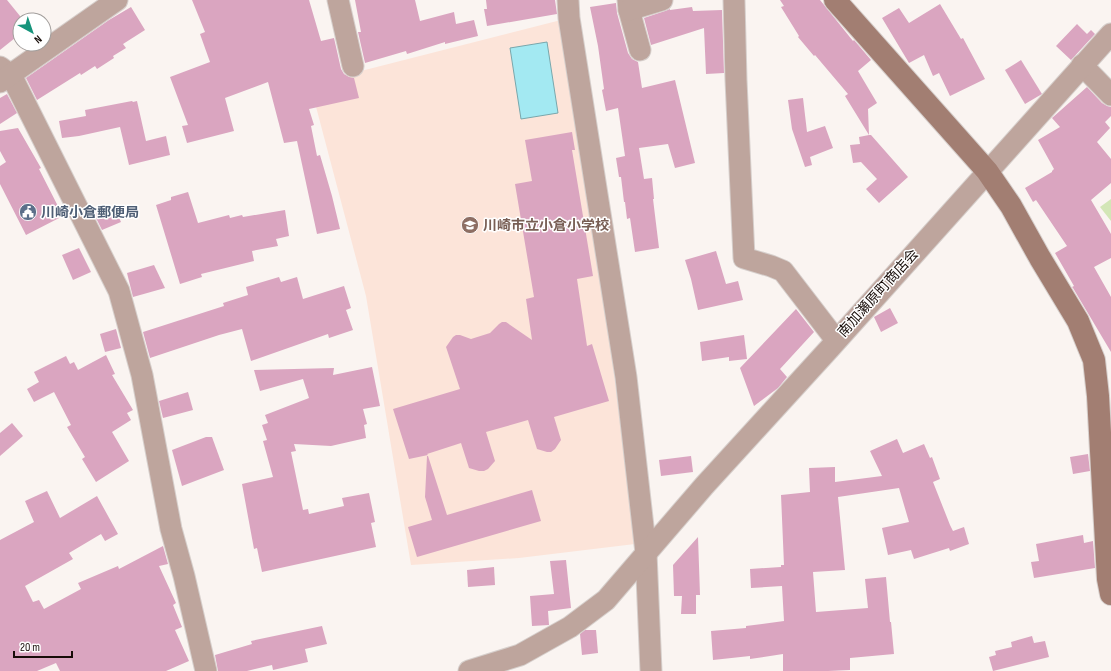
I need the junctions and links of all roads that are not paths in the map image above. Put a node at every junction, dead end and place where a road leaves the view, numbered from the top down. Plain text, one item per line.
1 (118, 0) edge
2 (338, 0) edge
3 (568, 0) edge
4 (662, 0) edge
5 (734, 0) edge
6 (835, 0) edge
7 (629, 5) edge
8 (1111, 34) edge
9 (640, 50) dead end
10 (1082, 65) junction
11 (353, 66) dead end
12 (4, 74) edge
13 (1111, 95) edge
14 (987, 172) junction
15 (836, 340) junction
16 (1105, 421) edge
17 (646, 553) junction
18 (1111, 594) edge
19 (206, 671) edge
20 (469, 671) edge
21 (651, 671) edge

1 - 12 street
2 - 11 street
3 - 17 street
4 - 7 street
5 - 15 street
6 - 14 street
7 - 9 street
8 - 10 street, 南加瀬原町商店会
10 - 13 street
10 - 14 street, 南加瀬原町商店会
12 - 19 street
14 - 15 street, 南加瀬原町商店会
14 - 16 street
15 - 17 street, 南加瀬原町商店会
16 - 18 street
17 - 20 street, 南加瀬原町商店会
17 - 21 street

